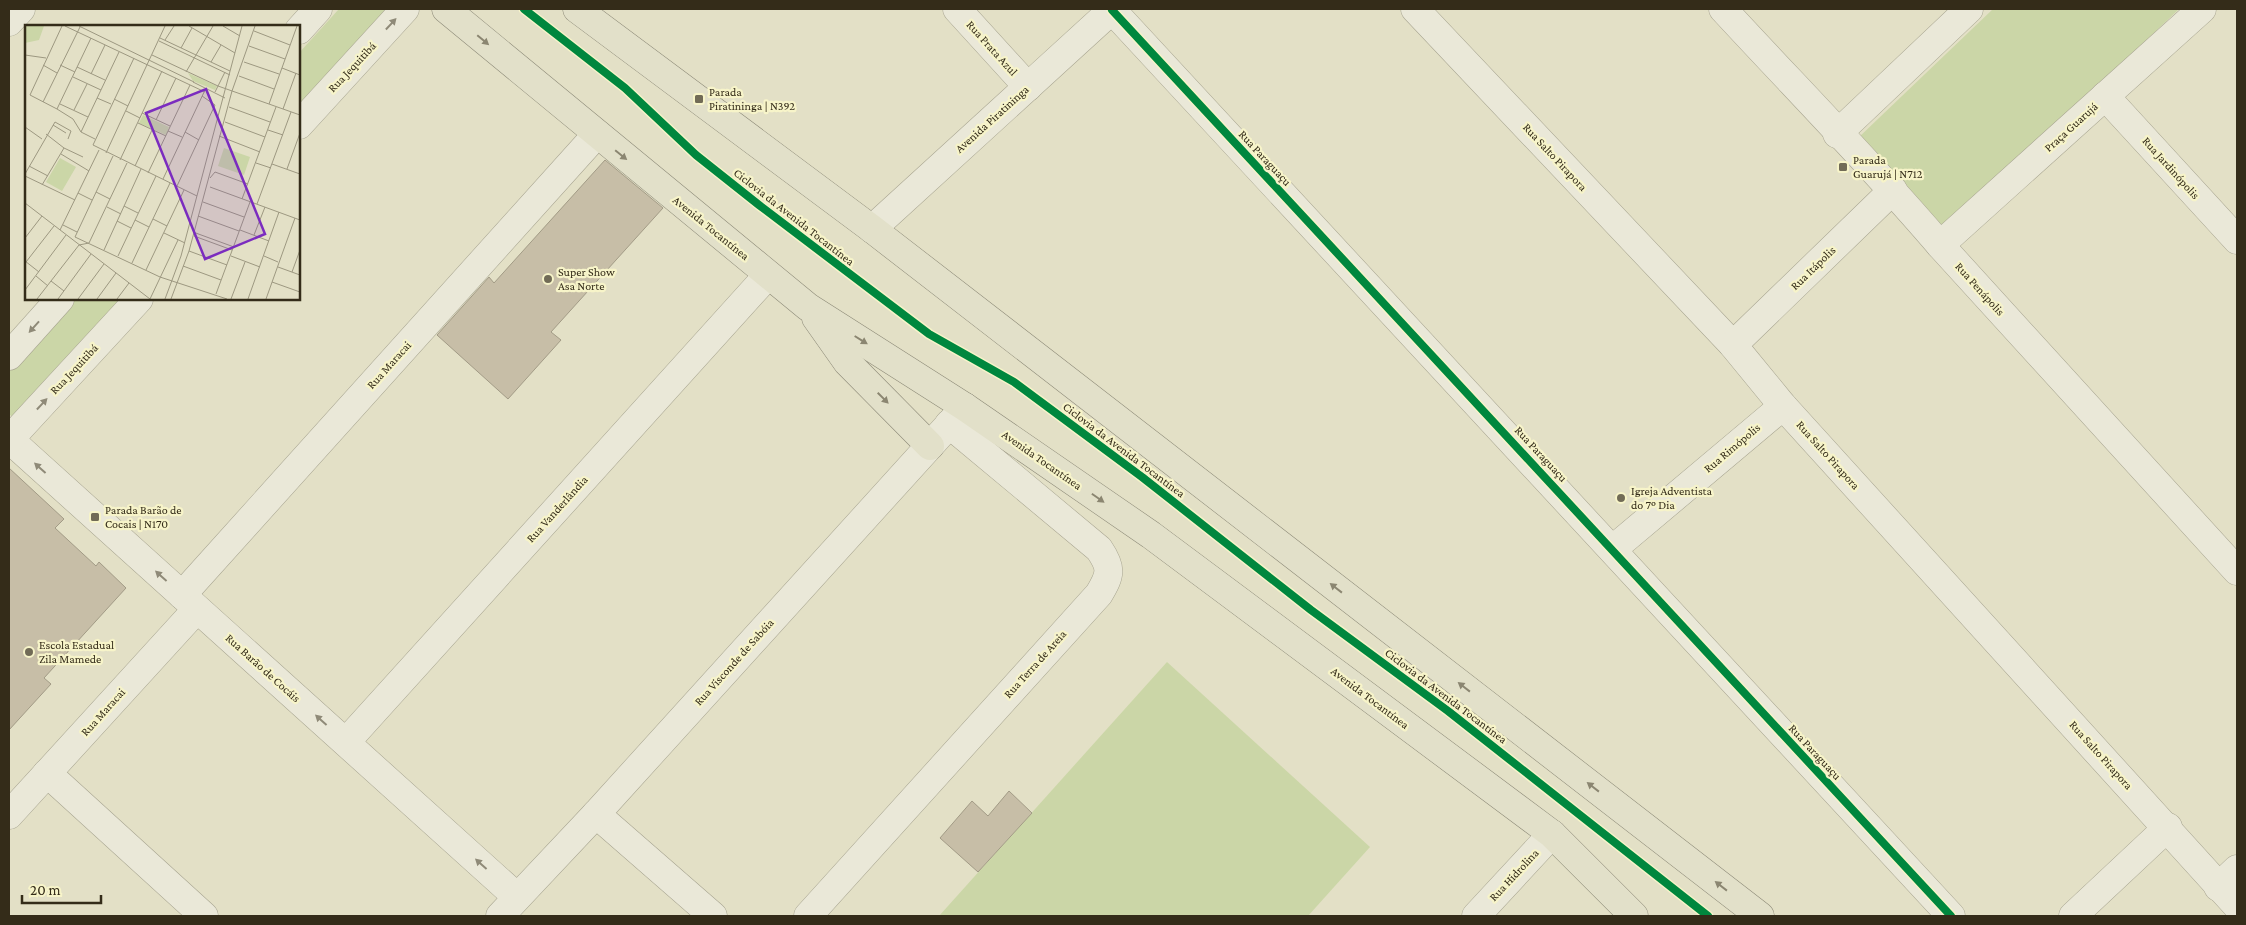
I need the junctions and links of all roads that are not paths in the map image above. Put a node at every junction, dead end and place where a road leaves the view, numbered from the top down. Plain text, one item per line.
1 (21, 9) edge
2 (318, 9) edge
3 (405, 9) edge
4 (446, 9) edge
5 (577, 9) edge
6 (957, 9) edge
7 (1112, 9) edge
8 (1416, 9) edge
9 (1722, 9) edge
10 (1969, 9) edge
11 (2202, 9) edge
12 (9, 22) edge
13 (300, 29) edge
14 (1028, 87) junction
15 (2105, 96) junction
16 (300, 124) edge
17 (596, 134) junction
18 (1837, 134) junction
19 (1893, 190) junction
20 (872, 229) junction
21 (2237, 240) edge
22 (1940, 246) junction
23 (768, 275) junction
24 (59, 300) edge
25 (137, 300) edge
26 (808, 307) junction
27 (1733, 345) junction
28 (9, 356) edge
29 (1783, 406) junction
30 (957, 415) junction
31 (9, 440) edge
32 (930, 446) junction
33 (1613, 549) junction
34 (2237, 571) edge
35 (189, 602) junction
36 (346, 742) junction
37 (47, 773) junction
38 (596, 814) junction
39 (9, 815) edge
40 (2168, 828) junction
41 (1552, 834) junction
42 (2237, 868) edge
43 (2218, 887) junction
44 (509, 906) edge
45 (2237, 906) edge
46 (204, 916) edge
47 (713, 916) edge
48 (808, 916) edge
49 (1476, 916) edge
50 (1634, 916) edge
51 (1760, 916) edge
52 (1951, 916) edge
53 (2073, 916) edge

1 - 12 street
2 - 13 street
16 -> 3 street, Rua Jequitibá
4 -> 17 main road, Avenida Tocantínea
5 - 20 main road
6 - 14 street, Rua Prata Azul
7 - 14 street, Avenida Piratininga
7 - 33 street, Rua Paraguaçu
8 - 27 street, Rua Salto Pirapora
9 - 18 street, Rua Penápolis
10 - 18 street
11 - 15 street, Praça Guarujá
14 - 20 street, Avenida Piratininga
15 - 21 street, Rua Jardinópolis
15 - 22 street, Praça Guarujá
17 -> 23 main road, Avenida Tocantínea
17 - 35 street, Rua Maracai
18 - 19 street, Rua Penápolis
19 - 22 street, Rua Penápolis
19 - 27 street, Rua Itápolis
51 -> 20 main road
22 - 34 street, Rua Penápolis
23 - 26 main road, Avenida Tocantínea
23 - 36 street, Rua Vanderlândia
24 -> 28 street
31 -> 25 street, Rua Jequitibá
26 -> 30 main road, Avenida Tocantínea
26 -> 32 main road
27 - 29 street, Rua Salto Pirapora
29 - 33 street, Rua Rimópolis
29 - 40 street, Rua Salto Pirapora
30 - 32 street, Rua Visconde de Sabóia
30 -> 41 main road, Avenida Tocantínea
30 - 48 street, Rua Terra de Areia
35 -> 31 street, Rua Barão de Cocáis
32 - 38 street, Rua Visconde de Sabóia
33 - 52 street, Rua Paraguaçu
36 -> 35 street, Rua Barão de Cocáis
35 - 37 street, Rua Maracai
44 -> 36 street, Rua Barão de Cocáis
37 - 39 street, Rua Maracai
37 - 46 street
38 - 44 street, Rua Visconde de Sabóia
38 - 47 street
40 - 43 street, Rua Salto Pirapora
40 - 53 street
41 - 49 street, Rua Hidrolina
41 - 50 main road, Avenida Tocantínea
42 - 43 street
43 - 45 street, Rua Salto Pirapora

